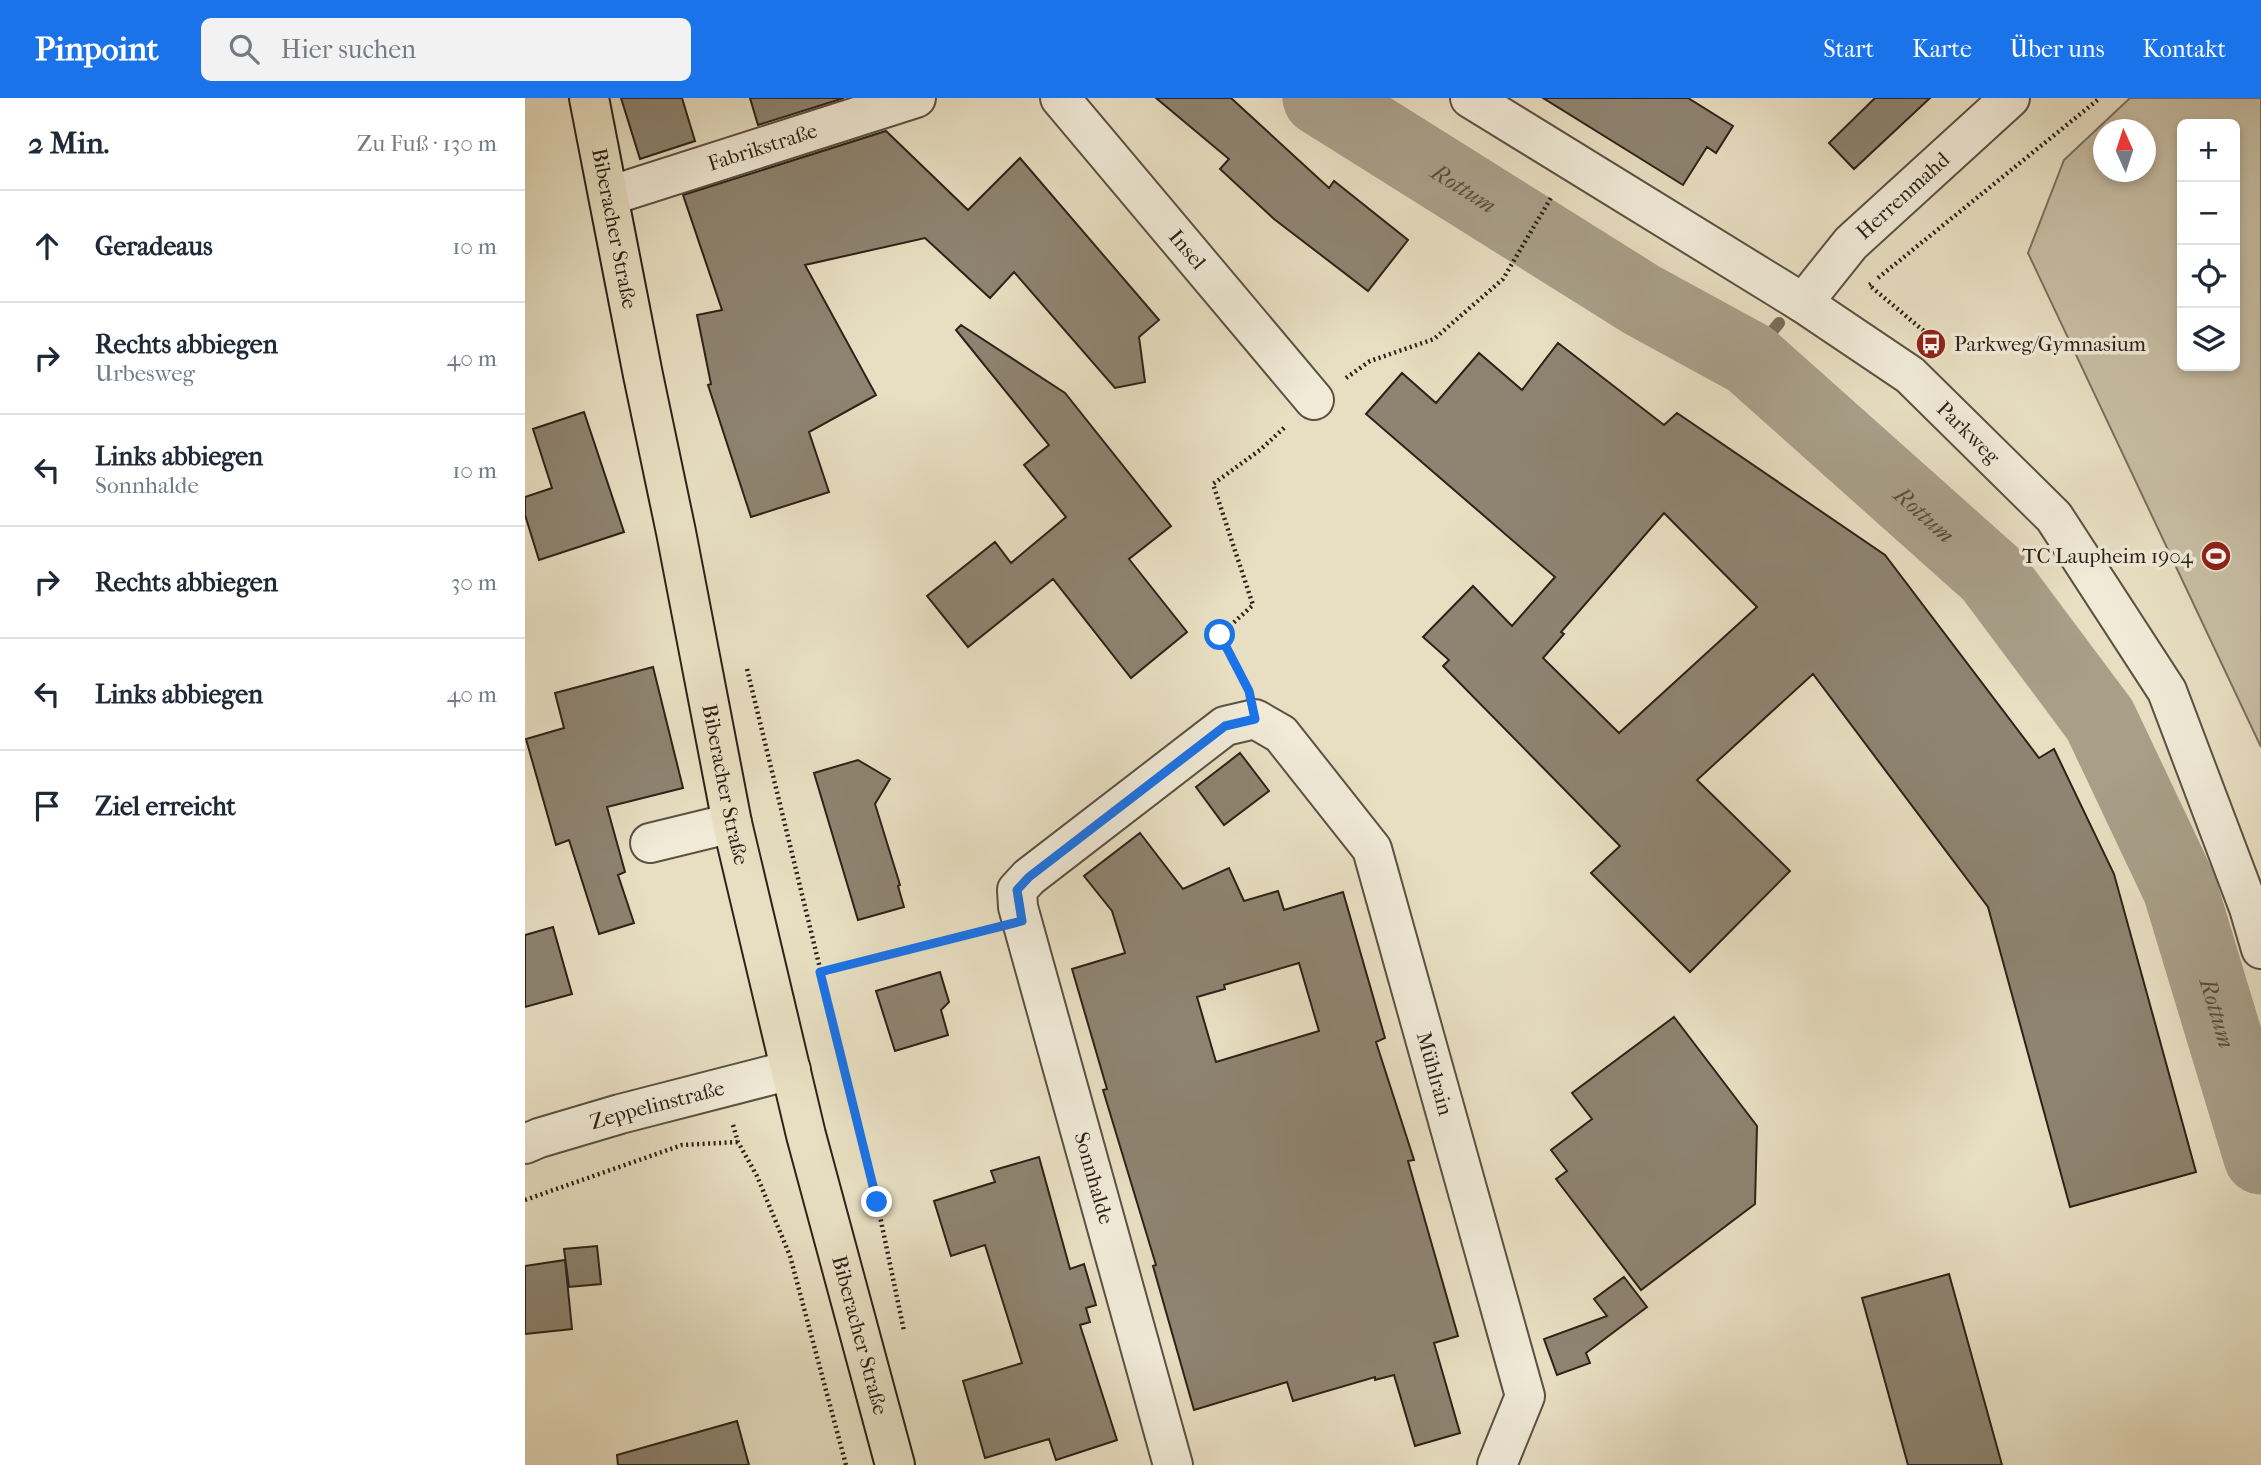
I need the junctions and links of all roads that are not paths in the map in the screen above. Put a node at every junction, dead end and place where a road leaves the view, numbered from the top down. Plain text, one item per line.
1 (589, 98) edge
2 (916, 98) edge
3 (1060, 98) edge
4 (1470, 98) edge
5 (2010, 98) edge
6 (609, 196) junction
7 (1803, 303) junction
8 (1314, 400) road end
9 (731, 823) junction
10 (650, 843) dead end
11 (1020, 905) joint
12 (2261, 949) edge
13 (791, 1070) junction
14 (525, 1144) edge
15 (895, 1465) edge
16 (1173, 1465) edge
17 (1497, 1465) edge

1 - 6 main road, Biberacher Straße
2 - 6 street, Fabrikstraße
3 - 8 street, Insel
4 - 7 street, Parkweg
5 - 7 street, Herrenmahd
6 - 9 main road, Biberacher Straße
7 - 12 street, Parkweg
9 - 10 street
9 - 13 main road, Biberacher Straße
11 - 16 street, Sonnhalde
11 - 17 street, Mühlrain
13 - 14 street, Zeppelinstraße
13 - 15 main road, Biberacher Straße

